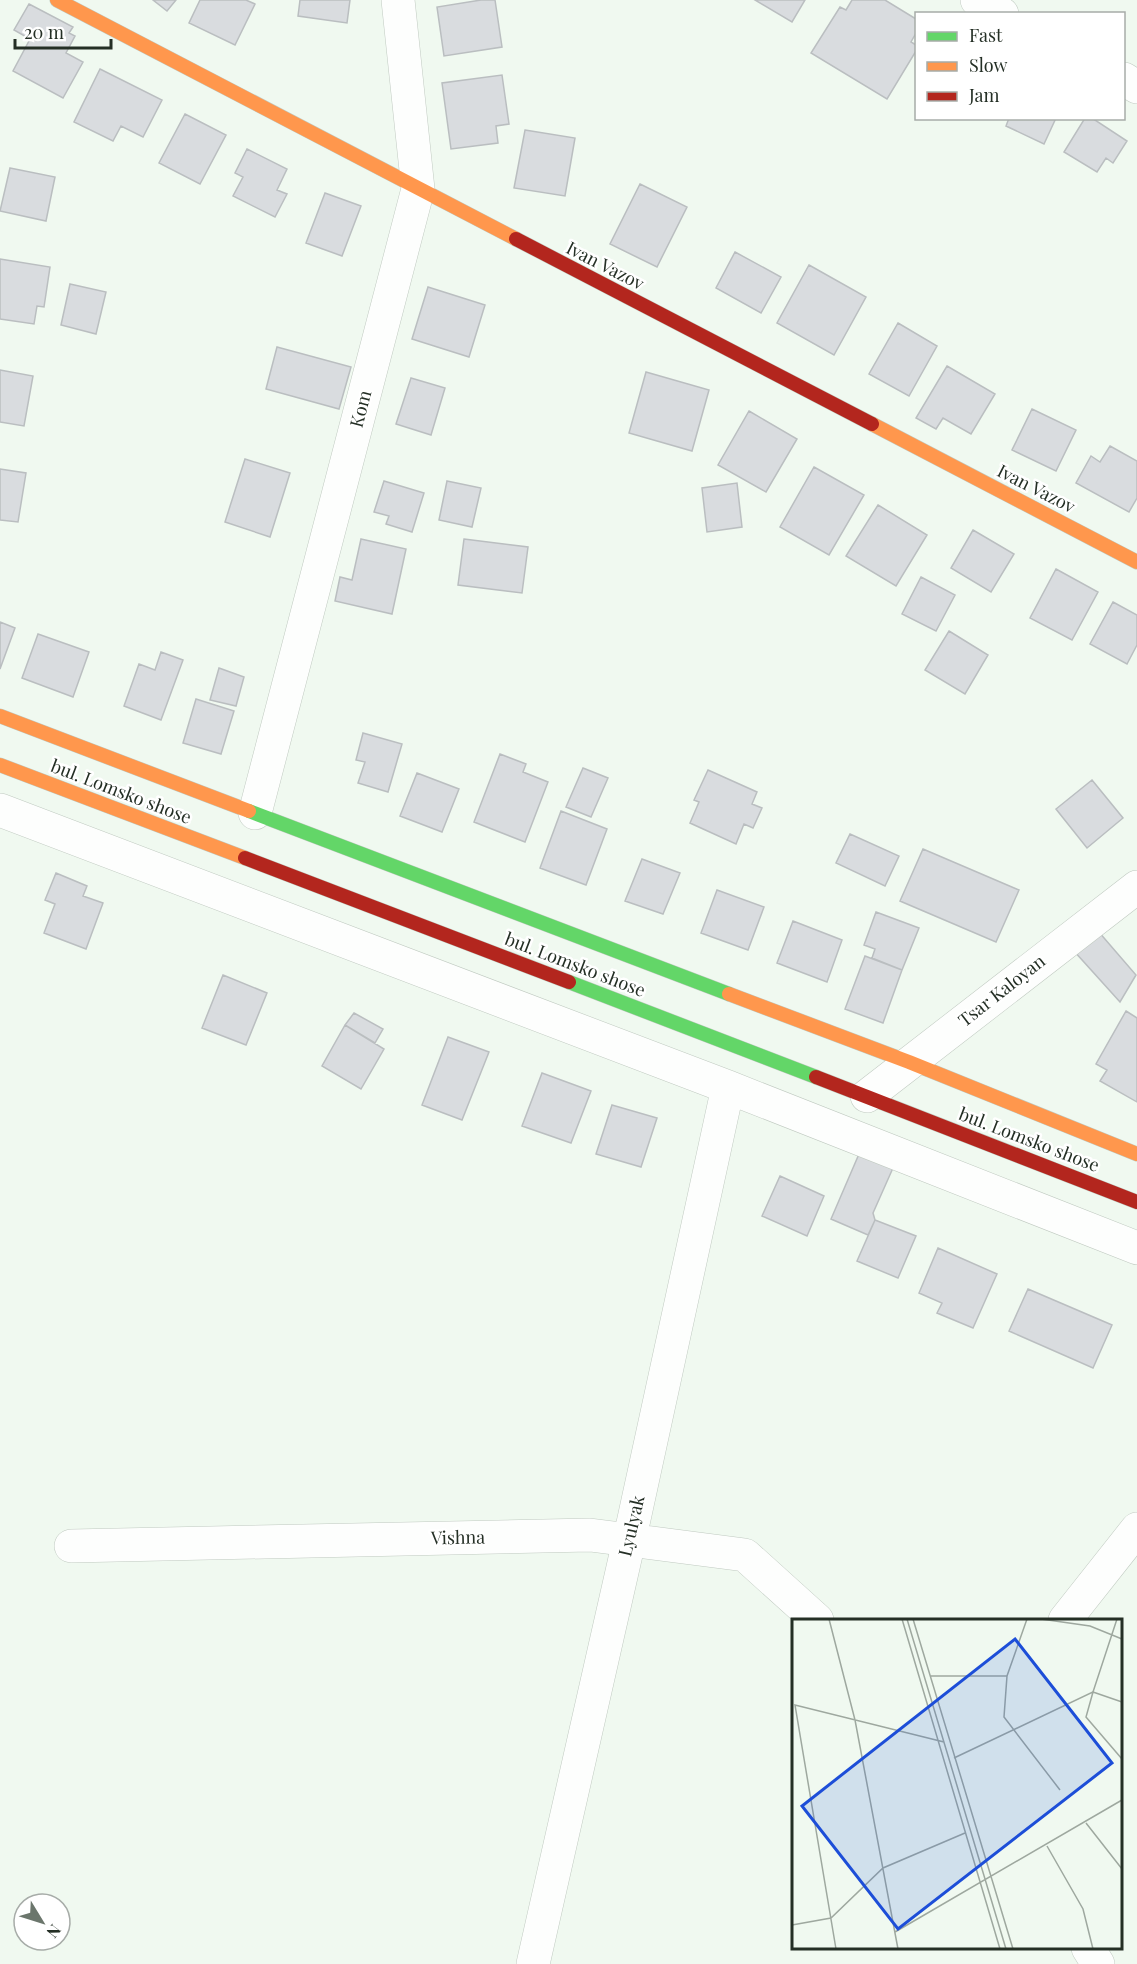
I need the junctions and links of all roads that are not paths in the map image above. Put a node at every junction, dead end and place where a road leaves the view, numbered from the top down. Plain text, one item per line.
1 (57, 0) edge
2 (398, 0) edge
3 (977, 0) edge
4 (998, 12) edge
5 (418, 189) junction
6 (1137, 562) edge
7 (0, 716) edge
8 (0, 765) edge
9 (0, 810) edge
10 (255, 813) junction
11 (1137, 887) edge
12 (909, 1062) junction
13 (728, 1087) junction
14 (867, 1096) junction
15 (921, 1118) junction
16 (1137, 1154) edge
17 (906, 1157) junction
18 (1137, 1202) edge
19 (1137, 1248) edge
20 (1137, 1529) edge
21 (629, 1540) junction
22 (72, 1546) dead end
23 (816, 1619) edge
24 (1066, 1619) edge
25 (1089, 1949) edge
26 (533, 1964) edge
27 (1098, 1964) edge

1 - 5 street, Ivan Vazov
2 - 5 street, Kom
3 - 4 street
5 - 6 street, Ivan Vazov
5 - 10 street, Kom
7 - 10 street
8 - 14 street, bul. Lomsko shose
9 - 13 street
10 - 12 street
11 - 12 street, Tsar Kaloyan
12 - 14 street, Tsar Kaloyan
12 - 16 street
13 - 17 street
13 - 21 street, Lyulyak
14 - 15 street, bul. Lomsko shose
15 - 17 street
15 - 18 street, bul. Lomsko shose
17 - 19 street
20 - 24 street
21 - 22 street, Vishna
21 - 23 street, Vishna
21 - 26 street, Lyulyak
25 - 27 street

